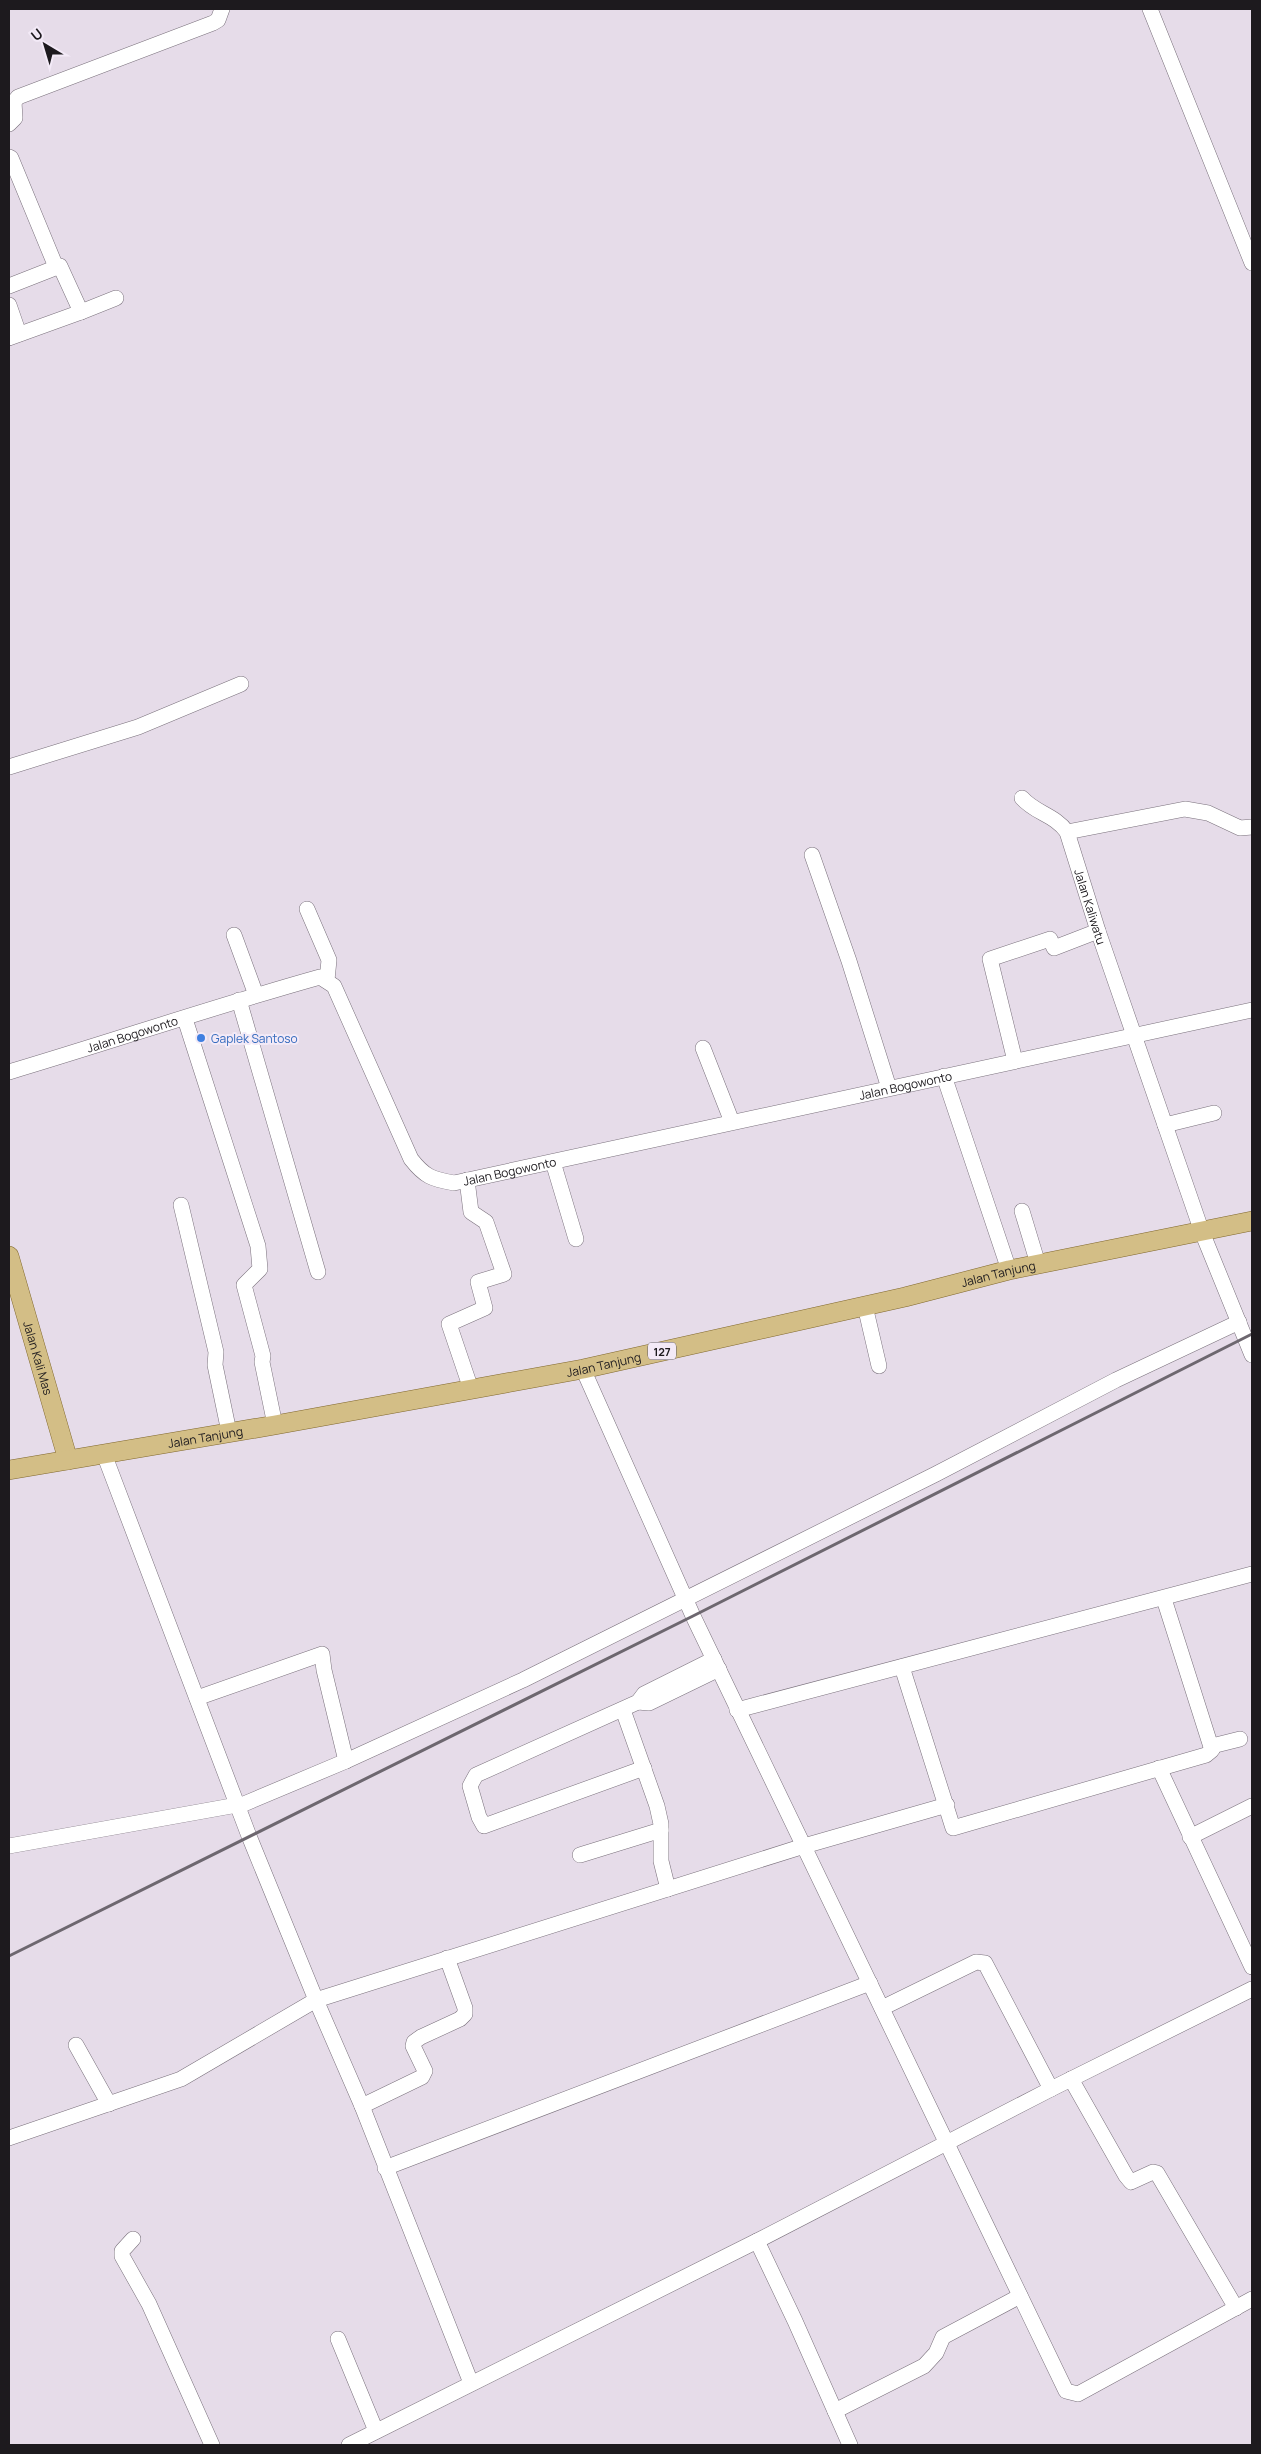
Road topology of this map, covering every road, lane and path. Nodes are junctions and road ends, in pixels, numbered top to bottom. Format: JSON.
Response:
{"nodes":[{"id":1,"x":222,"y":9,"type":"edge"},
{"id":2,"x":1150,"y":9,"type":"edge"},
{"id":3,"x":9,"y":124,"type":"edge"},
{"id":4,"x":9,"y":157,"type":"edge"},
{"id":5,"x":1252,"y":263,"type":"edge"},
{"id":6,"x":56,"y":267,"type":"junction"},
{"id":7,"x":9,"y":286,"type":"edge"},
{"id":8,"x":116,"y":298,"type":"dead end"},
{"id":9,"x":9,"y":305,"type":"edge"},
{"id":10,"x":81,"y":312,"type":"junction"},
{"id":11,"x":14,"y":336,"type":"edge"},
{"id":12,"x":241,"y":684,"type":"dead end"},
{"id":13,"x":9,"y":767,"type":"edge"},
{"id":14,"x":1022,"y":798,"type":"dead end"},
{"id":15,"x":1252,"y":827,"type":"edge"},
{"id":16,"x":1067,"y":832,"type":"junction"},
{"id":17,"x":812,"y":855,"type":"dead end"},
{"id":18,"x":307,"y":909,"type":"dead end"},
{"id":19,"x":1098,"y":931,"type":"junction"},
{"id":20,"x":234,"y":935,"type":"dead end"},
{"id":21,"x":327,"y":980,"type":"junction"},
{"id":22,"x":256,"y":995,"type":"junction"},
{"id":23,"x":239,"y":1000,"type":"junction"},
{"id":24,"x":1252,"y":1010,"type":"edge"},
{"id":25,"x":185,"y":1019,"type":"junction"},
{"id":26,"x":1134,"y":1035,"type":"junction"},
{"id":27,"x":703,"y":1048,"type":"dead end"},
{"id":28,"x":1015,"y":1061,"type":"junction"},
{"id":29,"x":9,"y":1072,"type":"edge"},
{"id":30,"x":944,"y":1076,"type":"junction"},
{"id":31,"x":888,"y":1088,"type":"junction"},
{"id":32,"x":1214,"y":1113,"type":"dead end"},
{"id":33,"x":732,"y":1122,"type":"junction"},
{"id":34,"x":1165,"y":1125,"type":"junction"},
{"id":35,"x":553,"y":1162,"type":"junction"},
{"id":36,"x":467,"y":1180,"type":"junction"},
{"id":37,"x":181,"y":1205,"type":"dead end"},
{"id":38,"x":1022,"y":1211,"type":"dead end"},
{"id":39,"x":1252,"y":1221,"type":"edge"},
{"id":40,"x":1202,"y":1232,"type":"junction"},
{"id":41,"x":576,"y":1239,"type":"dead end"},
{"id":42,"x":9,"y":1256,"type":"edge"},
{"id":43,"x":1038,"y":1264,"type":"junction"},
{"id":44,"x":1009,"y":1270,"type":"junction"},
{"id":45,"x":318,"y":1272,"type":"dead end"},
{"id":46,"x":865,"y":1306,"type":"junction"},
{"id":47,"x":1238,"y":1322,"type":"junction"},
{"id":48,"x":1252,"y":1355,"type":"edge"},
{"id":49,"x":879,"y":1366,"type":"dead end"},
{"id":50,"x":583,"y":1369,"type":"junction"},
{"id":51,"x":471,"y":1389,"type":"junction"},
{"id":52,"x":275,"y":1425,"type":"junction"},
{"id":53,"x":229,"y":1432,"type":"junction"},
{"id":54,"x":104,"y":1454,"type":"junction"},
{"id":55,"x":68,"y":1460,"type":"junction"},
{"id":56,"x":9,"y":1470,"type":"edge"},
{"id":57,"x":1252,"y":1574,"type":"edge"},
{"id":58,"x":684,"y":1598,"type":"junction"},
{"id":59,"x":1164,"y":1599,"type":"junction"},
{"id":60,"x":716,"y":1664,"type":"junction"},
{"id":61,"x":902,"y":1667,"type":"junction"},
{"id":62,"x":197,"y":1698,"type":"junction"},
{"id":63,"x":623,"y":1710,"type":"junction"},
{"id":64,"x":737,"y":1710,"type":"junction"},
{"id":65,"x":1240,"y":1739,"type":"dead end"},
{"id":66,"x":1212,"y":1746,"type":"junction"},
{"id":67,"x":346,"y":1761,"type":"junction"},
{"id":68,"x":644,"y":1768,"type":"junction"},
{"id":69,"x":1159,"y":1768,"type":"junction"},
{"id":70,"x":238,"y":1805,"type":"junction"},
{"id":71,"x":947,"y":1805,"type":"junction"},
{"id":72,"x":1252,"y":1806,"type":"edge"},
{"id":73,"x":661,"y":1830,"type":"junction"},
{"id":74,"x":1190,"y":1837,"type":"junction"},
{"id":75,"x":9,"y":1846,"type":"edge"},
{"id":76,"x":804,"y":1846,"type":"junction"},
{"id":77,"x":580,"y":1856,"type":"dead end"},
{"id":78,"x":668,"y":1889,"type":"junction"},
{"id":79,"x":447,"y":1958,"type":"junction"},
{"id":80,"x":1252,"y":1967,"type":"edge"},
{"id":81,"x":870,"y":1984,"type":"junction"},
{"id":82,"x":1252,"y":1990,"type":"edge"},
{"id":83,"x":316,"y":2000,"type":"junction"},
{"id":84,"x":882,"y":2008,"type":"junction"},
{"id":85,"x":76,"y":2045,"type":"dead end"},
{"id":86,"x":1072,"y":2079,"type":"junction"},
{"id":87,"x":1051,"y":2089,"type":"junction"},
{"id":88,"x":109,"y":2104,"type":"junction"},
{"id":89,"x":362,"y":2106,"type":"junction"},
{"id":90,"x":9,"y":2138,"type":"edge"},
{"id":91,"x":946,"y":2143,"type":"junction"},
{"id":92,"x":385,"y":2168,"type":"junction"},
{"id":93,"x":133,"y":2240,"type":"dead end"},
{"id":94,"x":757,"y":2241,"type":"junction"},
{"id":95,"x":1020,"y":2296,"type":"junction"},
{"id":96,"x":1252,"y":2298,"type":"edge"},
{"id":97,"x":1236,"y":2308,"type":"junction"},
{"id":98,"x":338,"y":2339,"type":"dead end"},
{"id":99,"x":471,"y":2383,"type":"junction"},
{"id":100,"x":836,"y":2411,"type":"junction"},
{"id":101,"x":376,"y":2431,"type":"junction"},
{"id":102,"x":212,"y":2445,"type":"edge"},
{"id":103,"x":349,"y":2445,"type":"edge"},
{"id":104,"x":850,"y":2445,"type":"edge"}],
"edges":[{"from":1,"to":3,"type":"street"},
{"from":2,"to":5,"type":"street"},
{"from":4,"to":6,"type":"street"},
{"from":6,"to":7,"type":"street"},
{"from":6,"to":10,"type":"street"},
{"from":8,"to":10,"type":"street"},
{"from":9,"to":11,"type":"street"},
{"from":10,"to":11,"type":"street"},
{"from":12,"to":13,"type":"street"},
{"from":14,"to":16,"type":"street"},
{"from":15,"to":16,"type":"street"},
{"from":16,"to":19,"type":"street","name":"Jalan Kaliwatu"},
{"from":17,"to":31,"type":"street"},
{"from":18,"to":21,"type":"street"},
{"from":19,"to":26,"type":"street","name":"Jalan Kaliwatu"},
{"from":19,"to":28,"type":"street"},
{"from":20,"to":22,"type":"street"},
{"from":21,"to":22,"type":"street","name":"Jalan Bogowonto"},
{"from":21,"to":36,"type":"street","name":"Jalan Bogowonto"},
{"from":22,"to":23,"type":"street","name":"Jalan Bogowonto"},
{"from":23,"to":25,"type":"street","name":"Jalan Bogowonto"},
{"from":23,"to":45,"type":"street"},
{"from":24,"to":26,"type":"street","name":"Jalan Bogowonto"},
{"from":25,"to":29,"type":"street","name":"Jalan Bogowonto"},
{"from":25,"to":52,"type":"street"},
{"from":26,"to":28,"type":"street","name":"Jalan Bogowonto"},
{"from":26,"to":34,"type":"street"},
{"from":27,"to":33,"type":"street"},
{"from":28,"to":30,"type":"street","name":"Jalan Bogowonto"},
{"from":30,"to":31,"type":"street","name":"Jalan Bogowonto"},
{"from":30,"to":44,"type":"street"},
{"from":31,"to":33,"type":"street","name":"Jalan Bogowonto"},
{"from":32,"to":34,"type":"street"},
{"from":33,"to":35,"type":"street","name":"Jalan Bogowonto"},
{"from":34,"to":40,"type":"street"},
{"from":35,"to":36,"type":"street","name":"Jalan Bogowonto"},
{"from":35,"to":41,"type":"street"},
{"from":36,"to":51,"type":"street"},
{"from":37,"to":53,"type":"street"},
{"from":38,"to":43,"type":"street"},
{"from":39,"to":40,"type":"main road","name":"Jalan Tanjung","number":"127"},
{"from":40,"to":43,"type":"main road","name":"Jalan Tanjung","number":"127"},
{"from":40,"to":47,"type":"street"},
{"from":42,"to":55,"type":"main road","name":"Jalan Kali Mas"},
{"from":43,"to":44,"type":"main road","name":"Jalan Tanjung","number":"127"},
{"from":44,"to":46,"type":"main road","name":"Jalan Tanjung","number":"127"},
{"from":46,"to":49,"type":"street"},
{"from":46,"to":50,"type":"main road","name":"Jalan Tanjung","number":"127"},
{"from":47,"to":48,"type":"street"},
{"from":47,"to":58,"type":"street"},
{"from":50,"to":51,"type":"main road","name":"Jalan Tanjung","number":"127"},
{"from":50,"to":58,"type":"street"},
{"from":51,"to":52,"type":"main road","name":"Jalan Tanjung","number":"127"},
{"from":52,"to":53,"type":"main road","name":"Jalan Tanjung","number":"127"},
{"from":53,"to":54,"type":"main road","name":"Jalan Tanjung","number":"127"},
{"from":54,"to":55,"type":"main road","name":"Jalan Tanjung","number":"127"},
{"from":54,"to":62,"type":"street"},
{"from":55,"to":56,"type":"main road","name":"Jalan Tanjung"},
{"from":57,"to":59,"type":"street"},
{"from":58,"to":60,"type":"street"},
{"from":58,"to":67,"type":"street"},
{"from":59,"to":61,"type":"street"},
{"from":59,"to":66,"type":"street"},
{"from":60,"to":63,"type":"street"},
{"from":60,"to":64,"type":"street"},
{"from":61,"to":64,"type":"street"},
{"from":61,"to":71,"type":"street"},
{"from":62,"to":67,"type":"street"},
{"from":62,"to":70,"type":"street"},
{"from":63,"to":68,"type":"street"},
{"from":63,"to":68,"type":"street"},
{"from":64,"to":76,"type":"street"},
{"from":65,"to":66,"type":"street"},
{"from":66,"to":69,"type":"street"},
{"from":67,"to":70,"type":"street"},
{"from":68,"to":73,"type":"street"},
{"from":69,"to":71,"type":"street"},
{"from":69,"to":74,"type":"street"},
{"from":70,"to":75,"type":"street"},
{"from":70,"to":83,"type":"street"},
{"from":71,"to":76,"type":"street"},
{"from":72,"to":74,"type":"street"},
{"from":73,"to":77,"type":"street"},
{"from":73,"to":78,"type":"street"},
{"from":74,"to":80,"type":"street"},
{"from":76,"to":78,"type":"street"},
{"from":76,"to":81,"type":"street"},
{"from":78,"to":79,"type":"street"},
{"from":79,"to":83,"type":"street"},
{"from":79,"to":89,"type":"street"},
{"from":81,"to":84,"type":"street"},
{"from":81,"to":92,"type":"street"},
{"from":82,"to":86,"type":"street"},
{"from":83,"to":88,"type":"street"},
{"from":83,"to":89,"type":"street"},
{"from":84,"to":87,"type":"street"},
{"from":84,"to":91,"type":"street"},
{"from":85,"to":88,"type":"street"},
{"from":86,"to":87,"type":"street"},
{"from":86,"to":97,"type":"street"},
{"from":87,"to":91,"type":"street"},
{"from":88,"to":90,"type":"street"},
{"from":89,"to":92,"type":"street"},
{"from":91,"to":94,"type":"street"},
{"from":91,"to":95,"type":"street"},
{"from":92,"to":99,"type":"street"},
{"from":93,"to":102,"type":"street"},
{"from":94,"to":99,"type":"street"},
{"from":94,"to":100,"type":"street"},
{"from":95,"to":97,"type":"street"},
{"from":95,"to":100,"type":"street"},
{"from":96,"to":97,"type":"street"},
{"from":98,"to":101,"type":"street"},
{"from":99,"to":101,"type":"street"},
{"from":100,"to":104,"type":"street"},
{"from":101,"to":103,"type":"street"}]}
